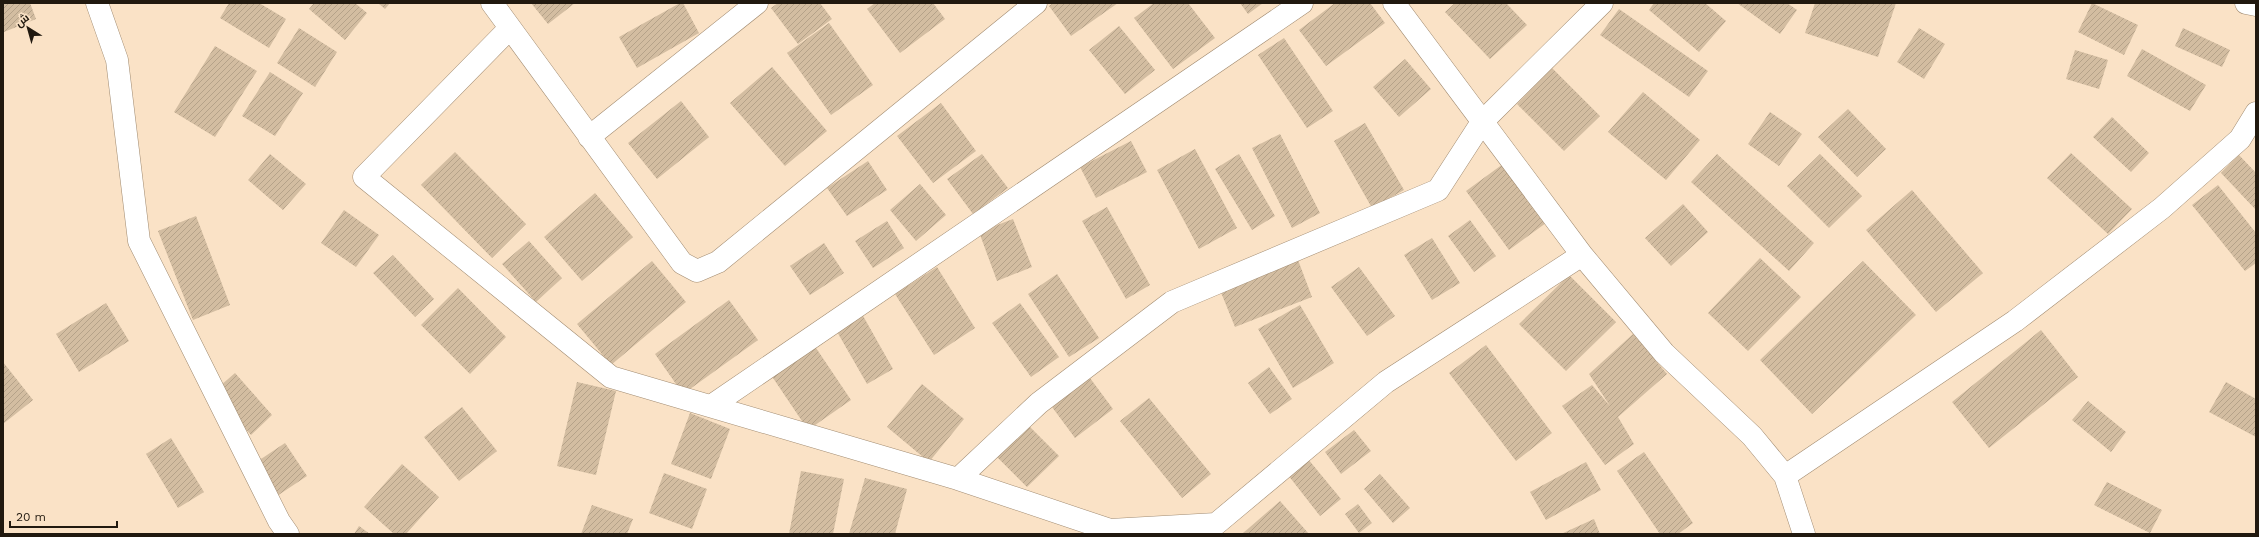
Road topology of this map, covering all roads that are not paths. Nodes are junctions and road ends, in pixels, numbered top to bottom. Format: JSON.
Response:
{"nodes":[{"id":1,"x":97,"y":3,"type":"edge"},
{"id":2,"x":492,"y":3,"type":"edge"},
{"id":3,"x":757,"y":3,"type":"edge"},
{"id":4,"x":1036,"y":3,"type":"edge"},
{"id":5,"x":1302,"y":3,"type":"edge"},
{"id":6,"x":1394,"y":3,"type":"edge"},
{"id":7,"x":1602,"y":3,"type":"edge"},
{"id":8,"x":2246,"y":3,"type":"edge"},
{"id":9,"x":2256,"y":5,"type":"edge"},
{"id":10,"x":510,"y":28,"type":"junction"},
{"id":11,"x":2256,"y":113,"type":"edge"},
{"id":12,"x":1482,"y":122,"type":"junction"},
{"id":13,"x":590,"y":137,"type":"junction"},
{"id":14,"x":1582,"y":255,"type":"junction"},
{"id":15,"x":711,"y":406,"type":"junction"},
{"id":16,"x":1785,"y":476,"type":"junction"},
{"id":17,"x":958,"y":479,"type":"junction"},
{"id":18,"x":288,"y":534,"type":"edge"},
{"id":19,"x":1804,"y":534,"type":"edge"}],
"edges":[{"from":1,"to":18,"type":"street"},
{"from":2,"to":10,"type":"street"},
{"from":3,"to":13,"type":"street"},
{"from":4,"to":13,"type":"street"},
{"from":5,"to":15,"type":"street"},
{"from":6,"to":12,"type":"street"},
{"from":7,"to":12,"type":"street"},
{"from":8,"to":9,"type":"street"},
{"from":10,"to":13,"type":"street"},
{"from":10,"to":15,"type":"street"},
{"from":11,"to":16,"type":"street"},
{"from":12,"to":14,"type":"street"},
{"from":12,"to":17,"type":"street"},
{"from":14,"to":16,"type":"street"},
{"from":14,"to":17,"type":"street"},
{"from":15,"to":17,"type":"street"},
{"from":16,"to":19,"type":"street"}]}
